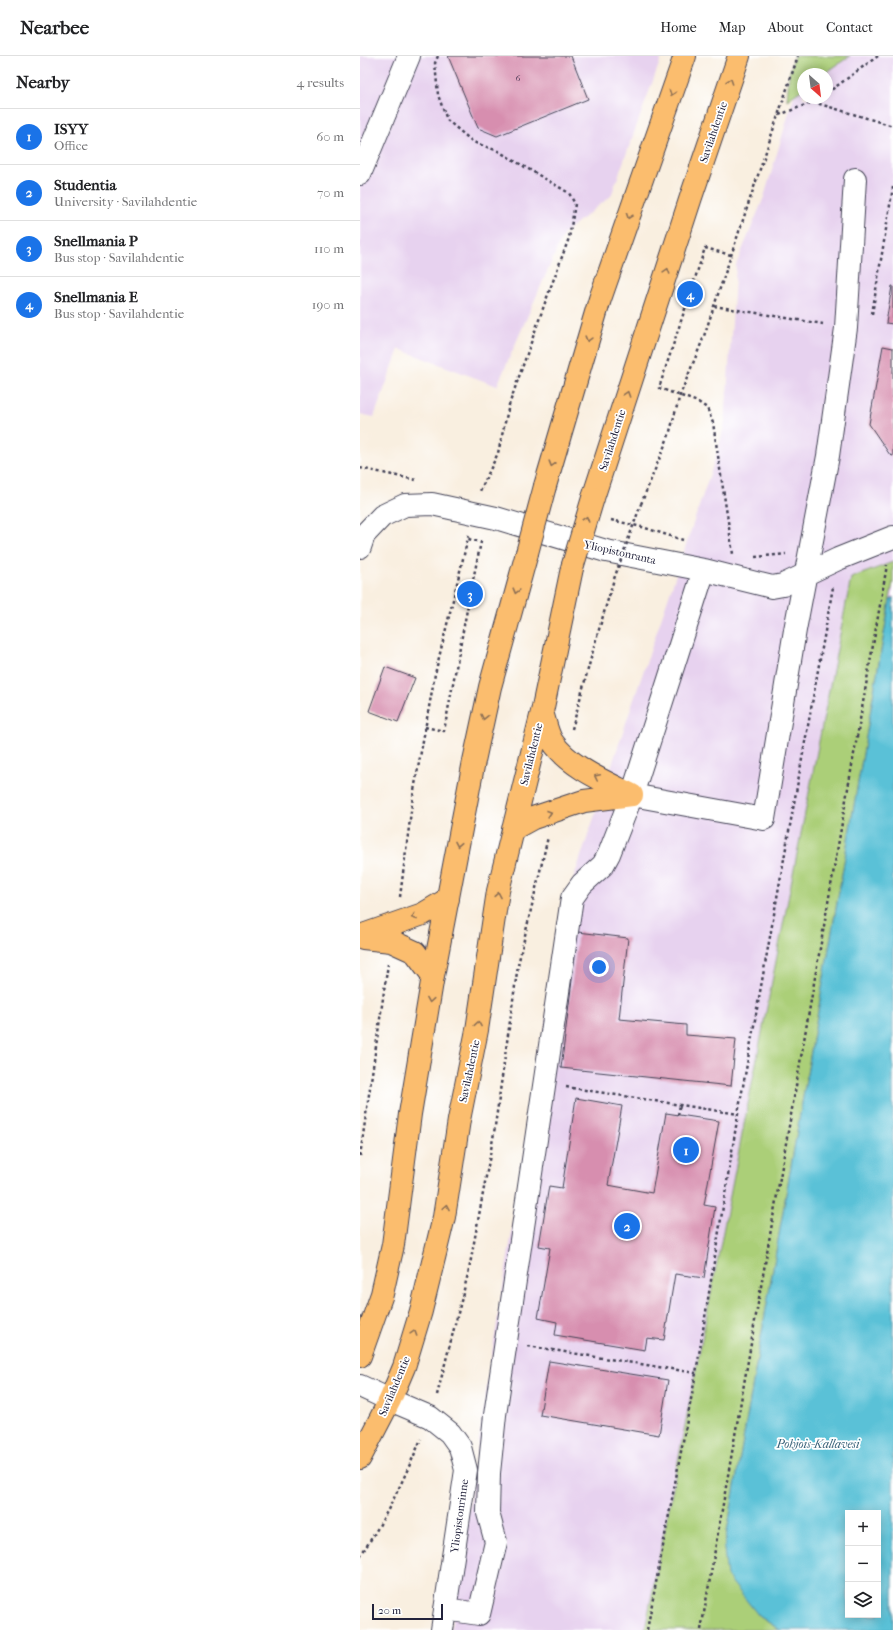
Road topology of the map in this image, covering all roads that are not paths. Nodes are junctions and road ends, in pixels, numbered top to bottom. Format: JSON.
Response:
{"nodes":[{"id":1,"x":408,"y":56,"type":"edge"},
{"id":2,"x":685,"y":56,"type":"edge"},
{"id":3,"x":739,"y":56,"type":"edge"},
{"id":4,"x":360,"y":174,"type":"edge"},
{"id":5,"x":854,"y":179,"type":"dead end"},
{"id":6,"x":892,"y":538,"type":"edge"},
{"id":7,"x":360,"y":546,"type":"edge"},
{"id":8,"x":704,"y":570,"type":"junction"},
{"id":9,"x":806,"y":573,"type":"junction"},
{"id":10,"x":542,"y":712,"type":"junction"},
{"id":11,"x":632,"y":795,"type":"junction"},
{"id":12,"x":513,"y":829,"type":"junction"},
{"id":13,"x":448,"y":899,"type":"junction"},
{"id":14,"x":394,"y":932,"type":"junction"},
{"id":15,"x":360,"y":937,"type":"edge"},
{"id":16,"x":433,"y":976,"type":"junction"},
{"id":17,"x":360,"y":1356,"type":"edge"},
{"id":18,"x":360,"y":1386,"type":"edge"},
{"id":19,"x":390,"y":1400,"type":"junction"},
{"id":20,"x":360,"y":1458,"type":"edge"},
{"id":21,"x":444,"y":1620,"type":"edge"}],
"edges":[{"from":1,"to":4,"type":"street"},
{"from":2,"to":13,"type":"main road","one_way":true,"bridge":true},
{"from":10,"to":3,"type":"main road","name":"Savilahdentie","one_way":true,"bridge":true},
{"from":5,"to":9,"type":"street"},
{"from":6,"to":9,"type":"street","name":"Yliopistonranta"},
{"from":7,"to":8,"type":"street","name":"Yliopistonranta"},
{"from":8,"to":9,"type":"street","name":"Yliopistonranta"},
{"from":8,"to":11,"type":"street"},
{"from":9,"to":11,"type":"street"},
{"from":11,"to":10,"type":"main road","one_way":true},
{"from":10,"to":12,"type":"main road","name":"Savilahdentie"},
{"from":12,"to":11,"type":"main road","one_way":true},
{"from":11,"to":21,"type":"street"},
{"from":19,"to":12,"type":"main road","name":"Savilahdentie","one_way":true},
{"from":13,"to":14,"type":"main road","one_way":true},
{"from":13,"to":16,"type":"main road"},
{"from":14,"to":15,"type":"main road"},
{"from":14,"to":16,"type":"main road"},
{"from":16,"to":17,"type":"main road","one_way":true},
{"from":18,"to":19,"type":"street","name":"Yliopistonrinne"},
{"from":19,"to":20,"type":"main road","name":"Savilahdentie"},
{"from":19,"to":21,"type":"street","name":"Yliopistonrinne"}]}
